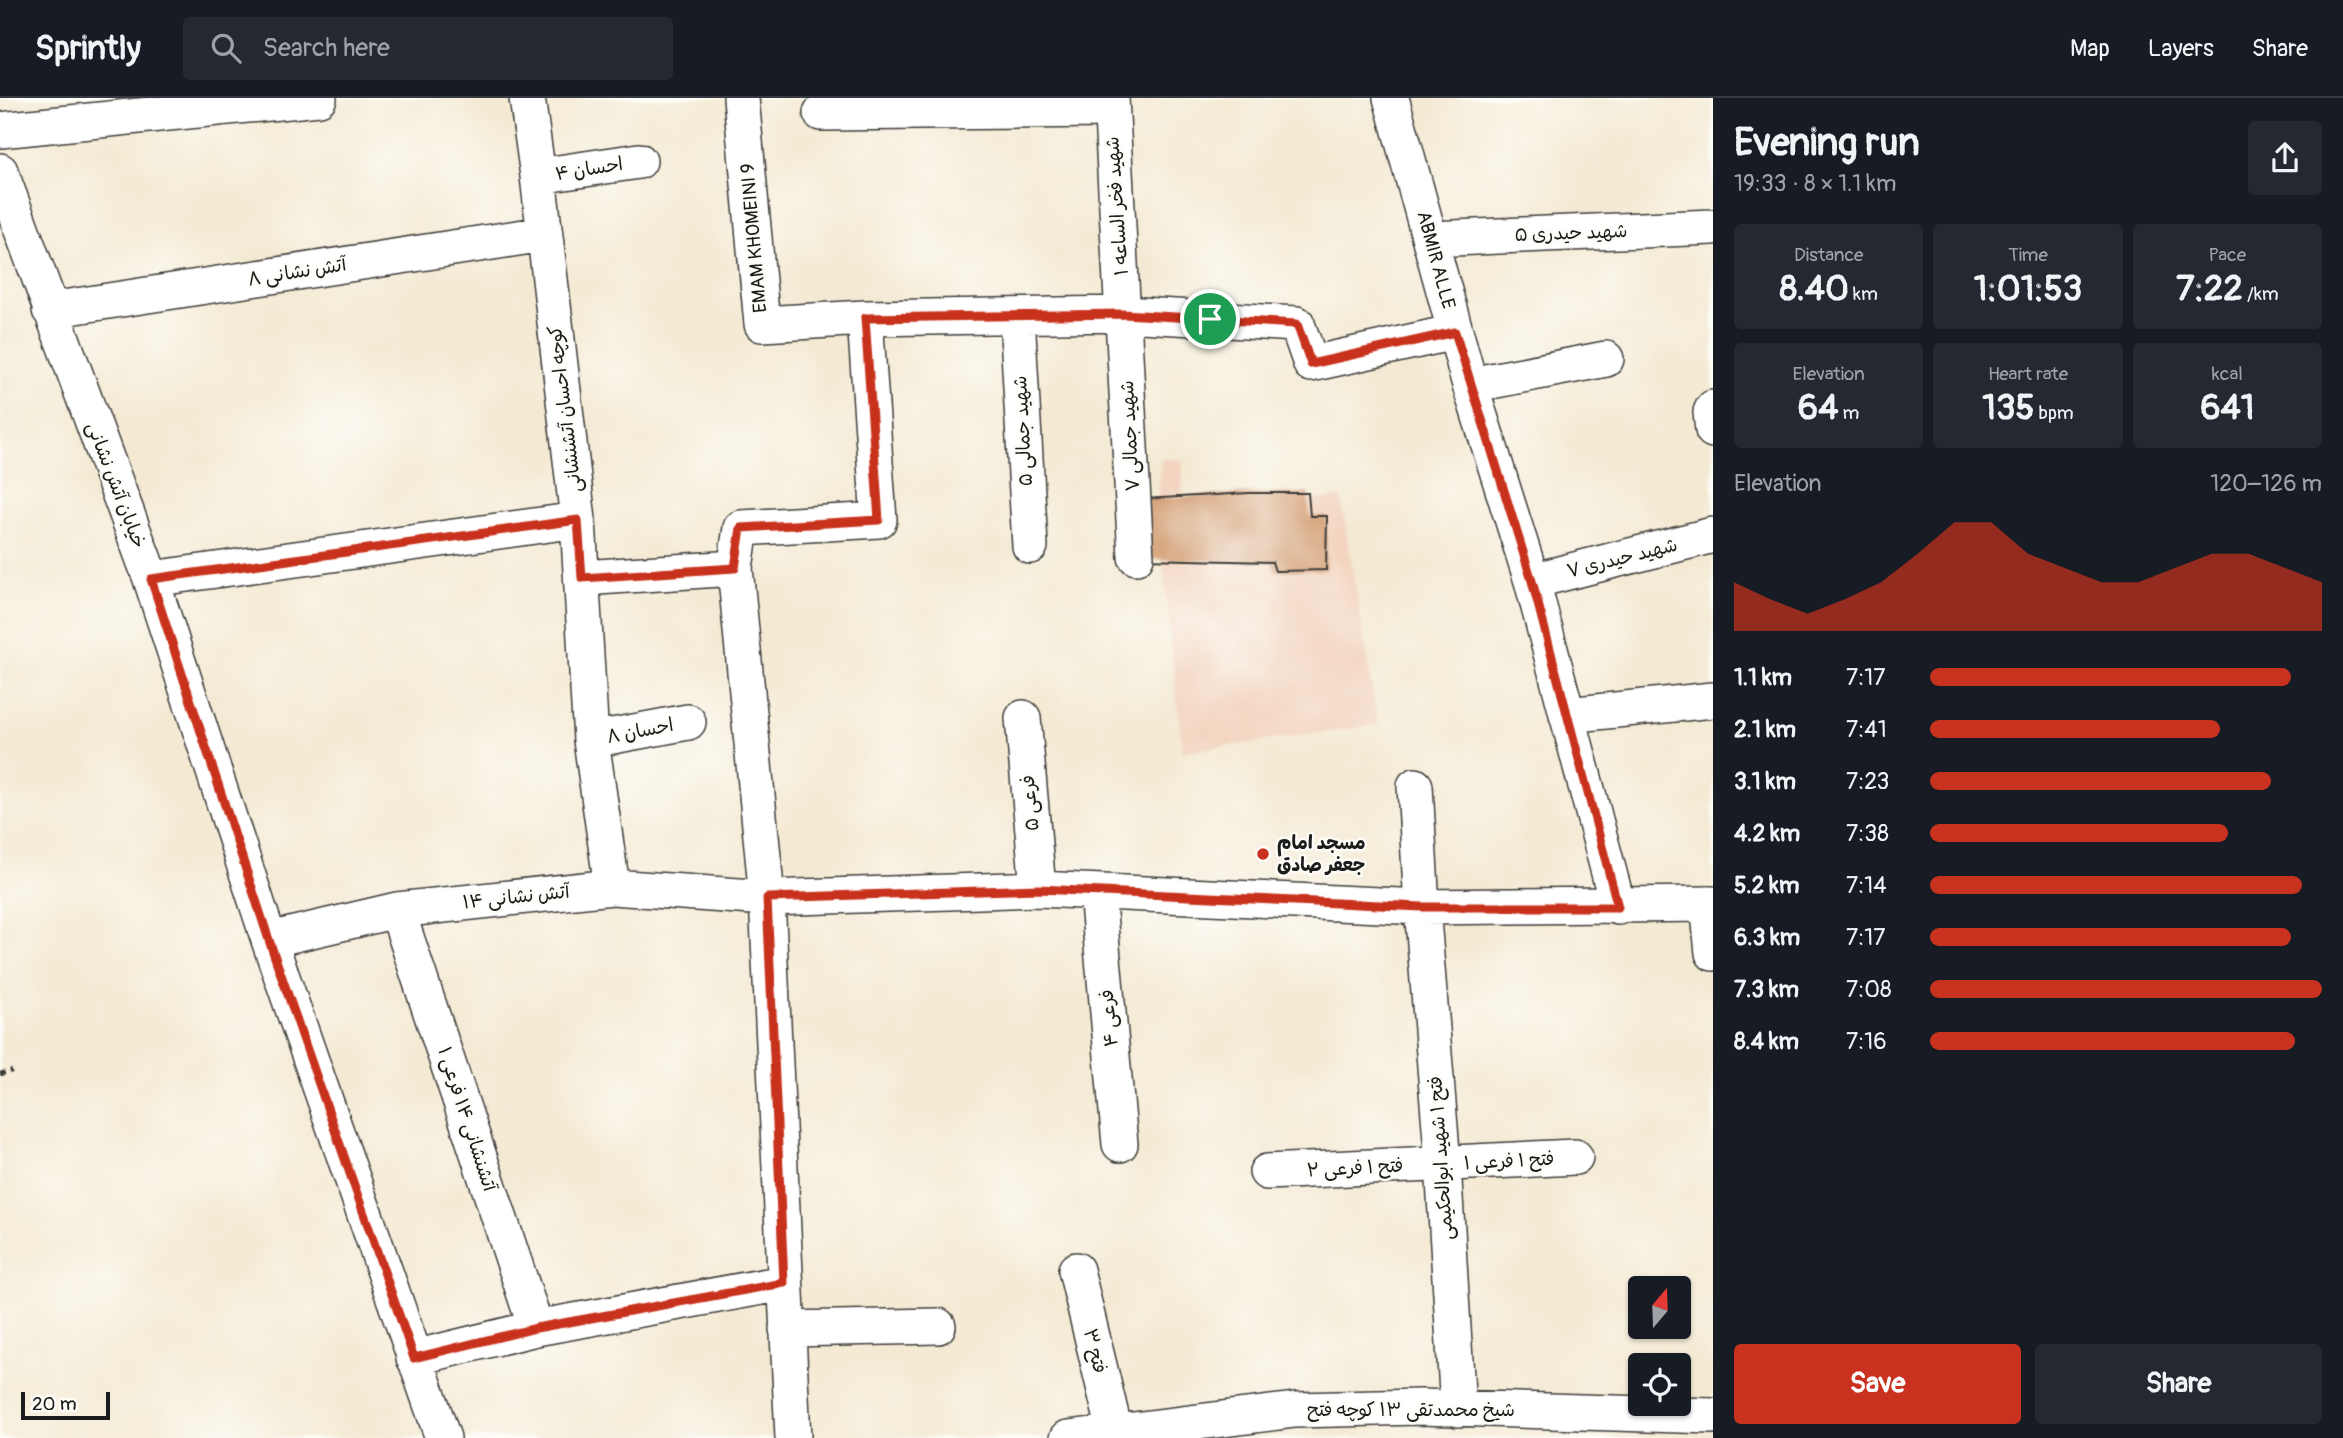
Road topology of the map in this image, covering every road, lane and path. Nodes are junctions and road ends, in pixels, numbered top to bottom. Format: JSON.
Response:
{"nodes":[{"id":1,"x":319,"y":98,"type":"edge"},
{"id":2,"x":527,"y":98,"type":"edge"},
{"id":3,"x":741,"y":98,"type":"edge"},
{"id":4,"x":1391,"y":98,"type":"edge"},
{"id":5,"x":1111,"y":104,"type":"edge"},
{"id":6,"x":821,"y":113,"type":"dead end"},
{"id":7,"x":0,"y":130,"type":"edge"},
{"id":8,"x":639,"y":161,"type":"dead end"},
{"id":9,"x":0,"y":171,"type":"edge"},
{"id":10,"x":538,"y":176,"type":"junction"},
{"id":11,"x":1713,"y":227,"type":"edge"},
{"id":12,"x":544,"y":234,"type":"junction"},
{"id":13,"x":1430,"y":239,"type":"junction"},
{"id":14,"x":50,"y":310,"type":"junction"},
{"id":15,"x":1123,"y":314,"type":"junction"},
{"id":16,"x":1017,"y":316,"type":"junction"},
{"id":17,"x":865,"y":318,"type":"junction"},
{"id":18,"x":1455,"y":332,"type":"junction"},
{"id":19,"x":1606,"y":359,"type":"dead end"},
{"id":20,"x":1470,"y":385,"type":"junction"},
{"id":21,"x":1713,"y":408,"type":"edge"},
{"id":22,"x":1713,"y":430,"type":"edge"},
{"id":23,"x":578,"y":520,"type":"junction"},
{"id":24,"x":1713,"y":535,"type":"edge"},
{"id":25,"x":1030,"y":547,"type":"dead end"},
{"id":26,"x":1136,"y":557,"type":"dead end"},
{"id":27,"x":735,"y":568,"type":"junction"},
{"id":28,"x":582,"y":578,"type":"junction"},
{"id":29,"x":151,"y":579,"type":"junction"},
{"id":30,"x":1532,"y":581,"type":"junction"},
{"id":31,"x":1713,"y":700,"type":"edge"},
{"id":32,"x":1567,"y":715,"type":"junction"},
{"id":33,"x":1023,"y":718,"type":"dead end"},
{"id":34,"x":688,"y":722,"type":"dead end"},
{"id":35,"x":591,"y":740,"type":"junction"},
{"id":36,"x":1415,"y":786,"type":"dead end"},
{"id":37,"x":612,"y":887,"type":"junction"},
{"id":38,"x":1038,"y":889,"type":"junction"},
{"id":39,"x":1097,"y":892,"type":"junction"},
{"id":40,"x":767,"y":898,"type":"junction"},
{"id":41,"x":1711,"y":904,"type":"edge"},
{"id":42,"x":1422,"y":907,"type":"junction"},
{"id":43,"x":1618,"y":907,"type":"junction"},
{"id":44,"x":397,"y":910,"type":"junction"},
{"id":45,"x":269,"y":940,"type":"junction"},
{"id":46,"x":1713,"y":953,"type":"edge"},
{"id":47,"x":12,"y":1071,"type":"dead end"},
{"id":48,"x":0,"y":1074,"type":"edge"},
{"id":49,"x":1120,"y":1144,"type":"dead end"},
{"id":50,"x":1575,"y":1157,"type":"dead end"},
{"id":51,"x":1443,"y":1164,"type":"junction"},
{"id":52,"x":1267,"y":1172,"type":"dead end"},
{"id":53,"x":1076,"y":1270,"type":"dead end"},
{"id":54,"x":784,"y":1283,"type":"junction"},
{"id":55,"x":938,"y":1326,"type":"dead end"},
{"id":56,"x":536,"y":1328,"type":"junction"},
{"id":57,"x":787,"y":1329,"type":"junction"},
{"id":58,"x":414,"y":1358,"type":"junction"},
{"id":59,"x":1458,"y":1409,"type":"junction"},
{"id":60,"x":1713,"y":1416,"type":"edge"},
{"id":61,"x":1420,"y":1422,"type":"edge"},
{"id":62,"x":1295,"y":1424,"type":"edge"},
{"id":63,"x":1583,"y":1425,"type":"edge"},
{"id":64,"x":1115,"y":1432,"type":"junction"},
{"id":65,"x":443,"y":1438,"type":"edge"},
{"id":66,"x":793,"y":1438,"type":"edge"},
{"id":67,"x":1068,"y":1438,"type":"edge"}],
"edges":[{"from":1,"to":7,"type":"street"},
{"from":2,"to":10,"type":"street","name":"کوچه احسان آتشنشانی"},
{"from":3,"to":17,"type":"street","name":"EMAM KHOMEINI 9"},
{"from":4,"to":13,"type":"street","name":"ABMIR ALLE"},
{"from":5,"to":6,"type":"street"},
{"from":5,"to":15,"type":"street","name":"شهید فخر الساعه ۱"},
{"from":8,"to":10,"type":"street","name":"احسان ۴"},
{"from":9,"to":14,"type":"street","name":"خیابان آتش نشانی"},
{"from":10,"to":12,"type":"street","name":"کوچه احسان آتشنشانی"},
{"from":11,"to":13,"type":"street","name":"شهید حیدری ۵"},
{"from":12,"to":14,"type":"street","name":"آتش نشانی ۸"},
{"from":12,"to":23,"type":"street","name":"کوچه احسان آتشنشانی"},
{"from":13,"to":18,"type":"street","name":"ABMIR ALLE"},
{"from":14,"to":29,"type":"street","name":"خیابان آتش نشانی"},
{"from":15,"to":16,"type":"street","name":"EMAM KHOMEINI 9"},
{"from":15,"to":18,"type":"street","name":"EMAM KHOMEINI 9"},
{"from":15,"to":26,"type":"street","name":"شهید جمالی ۷"},
{"from":16,"to":17,"type":"street","name":"EMAM KHOMEINI 9"},
{"from":16,"to":25,"type":"street","name":"شهید جمالی ۵"},
{"from":17,"to":27,"type":"street"},
{"from":18,"to":20,"type":"street","name":"ABMIR ALLE"},
{"from":19,"to":20,"type":"street"},
{"from":20,"to":30,"type":"street","name":"ABMIR ALLE"},
{"from":21,"to":22,"type":"street"},
{"from":23,"to":28,"type":"street","name":"کوچه احسان آتشنشانی"},
{"from":23,"to":29,"type":"street"},
{"from":24,"to":30,"type":"street","name":"شهید حیدری ۷"},
{"from":27,"to":28,"type":"street"},
{"from":27,"to":40,"type":"street"},
{"from":28,"to":35,"type":"street","name":"کوچه احسان آتشنشانی"},
{"from":29,"to":45,"type":"street","name":"خیابان آتش نشانی"},
{"from":30,"to":32,"type":"street","name":"ABMIR ALLE"},
{"from":31,"to":32,"type":"street"},
{"from":32,"to":43,"type":"street","name":"ABMIR ALLE"},
{"from":33,"to":38,"type":"street","name":"فرعی ۵"},
{"from":34,"to":35,"type":"street","name":"احسان ۸"},
{"from":35,"to":37,"type":"street","name":"کوچه احسان آتشنشانی"},
{"from":36,"to":42,"type":"street","name":"فتح ۱ شهید ابوالحکیمی"},
{"from":37,"to":40,"type":"street","name":"آتش نشانی ۱۴"},
{"from":37,"to":44,"type":"street","name":"آتش نشانی ۱۴"},
{"from":38,"to":39,"type":"street","name":"آتش نشانی ۱۴"},
{"from":38,"to":40,"type":"street","name":"آتش نشانی ۱۴"},
{"from":39,"to":42,"type":"street","name":"آتش نشانی ۱۴"},
{"from":39,"to":49,"type":"street","name":"فرعی ۴"},
{"from":40,"to":54,"type":"street"},
{"from":41,"to":43,"type":"street","name":"آتش نشانی ۱۴"},
{"from":41,"to":46,"type":"street"},
{"from":42,"to":43,"type":"street","name":"آتش نشانی ۱۴"},
{"from":42,"to":51,"type":"street","name":"فتح ۱ شهید ابوالحکیمی"},
{"from":44,"to":45,"type":"street","name":"آتش نشانی ۱۴"},
{"from":44,"to":56,"type":"street","name":"آتشنشانی ۱۴ فرعی ۱"},
{"from":45,"to":58,"type":"street","name":"خیابان آتش نشانی"},
{"from":47,"to":48,"type":"path"},
{"from":50,"to":51,"type":"street","name":"فتح ۱ فرعی ۱"},
{"from":51,"to":52,"type":"street","name":"فتح ۱ فرعی ۲"},
{"from":51,"to":59,"type":"street","name":"فتح ۱ شهید ابوالحکیمی"},
{"from":53,"to":64,"type":"street","name":"فتح ۳"},
{"from":54,"to":56,"type":"street"},
{"from":54,"to":57,"type":"street"},
{"from":55,"to":57,"type":"street"},
{"from":56,"to":58,"type":"street"},
{"from":57,"to":66,"type":"street"},
{"from":58,"to":65,"type":"street","name":"خیابان آتش نشانی"},
{"from":59,"to":61,"type":"street","name":"شیخ محمدتقی ۱۳ کوچه فتح"},
{"from":59,"to":63,"type":"street","name":"شیخ محمدتقی ۱۳ کوچه فتح"},
{"from":60,"to":63,"type":"street","name":"شیخ محمدتقی ۱۳ کوچه فتح"},
{"from":61,"to":62,"type":"street","name":"شیخ محمدتقی ۱۳ کوچه فتح"},
{"from":62,"to":64,"type":"street","name":"شیخ محمدتقی ۱۳ کوچه فتح"},
{"from":64,"to":67,"type":"street","name":"شیخ محمدتقی ۱۳ کوچه فتح"}]}
